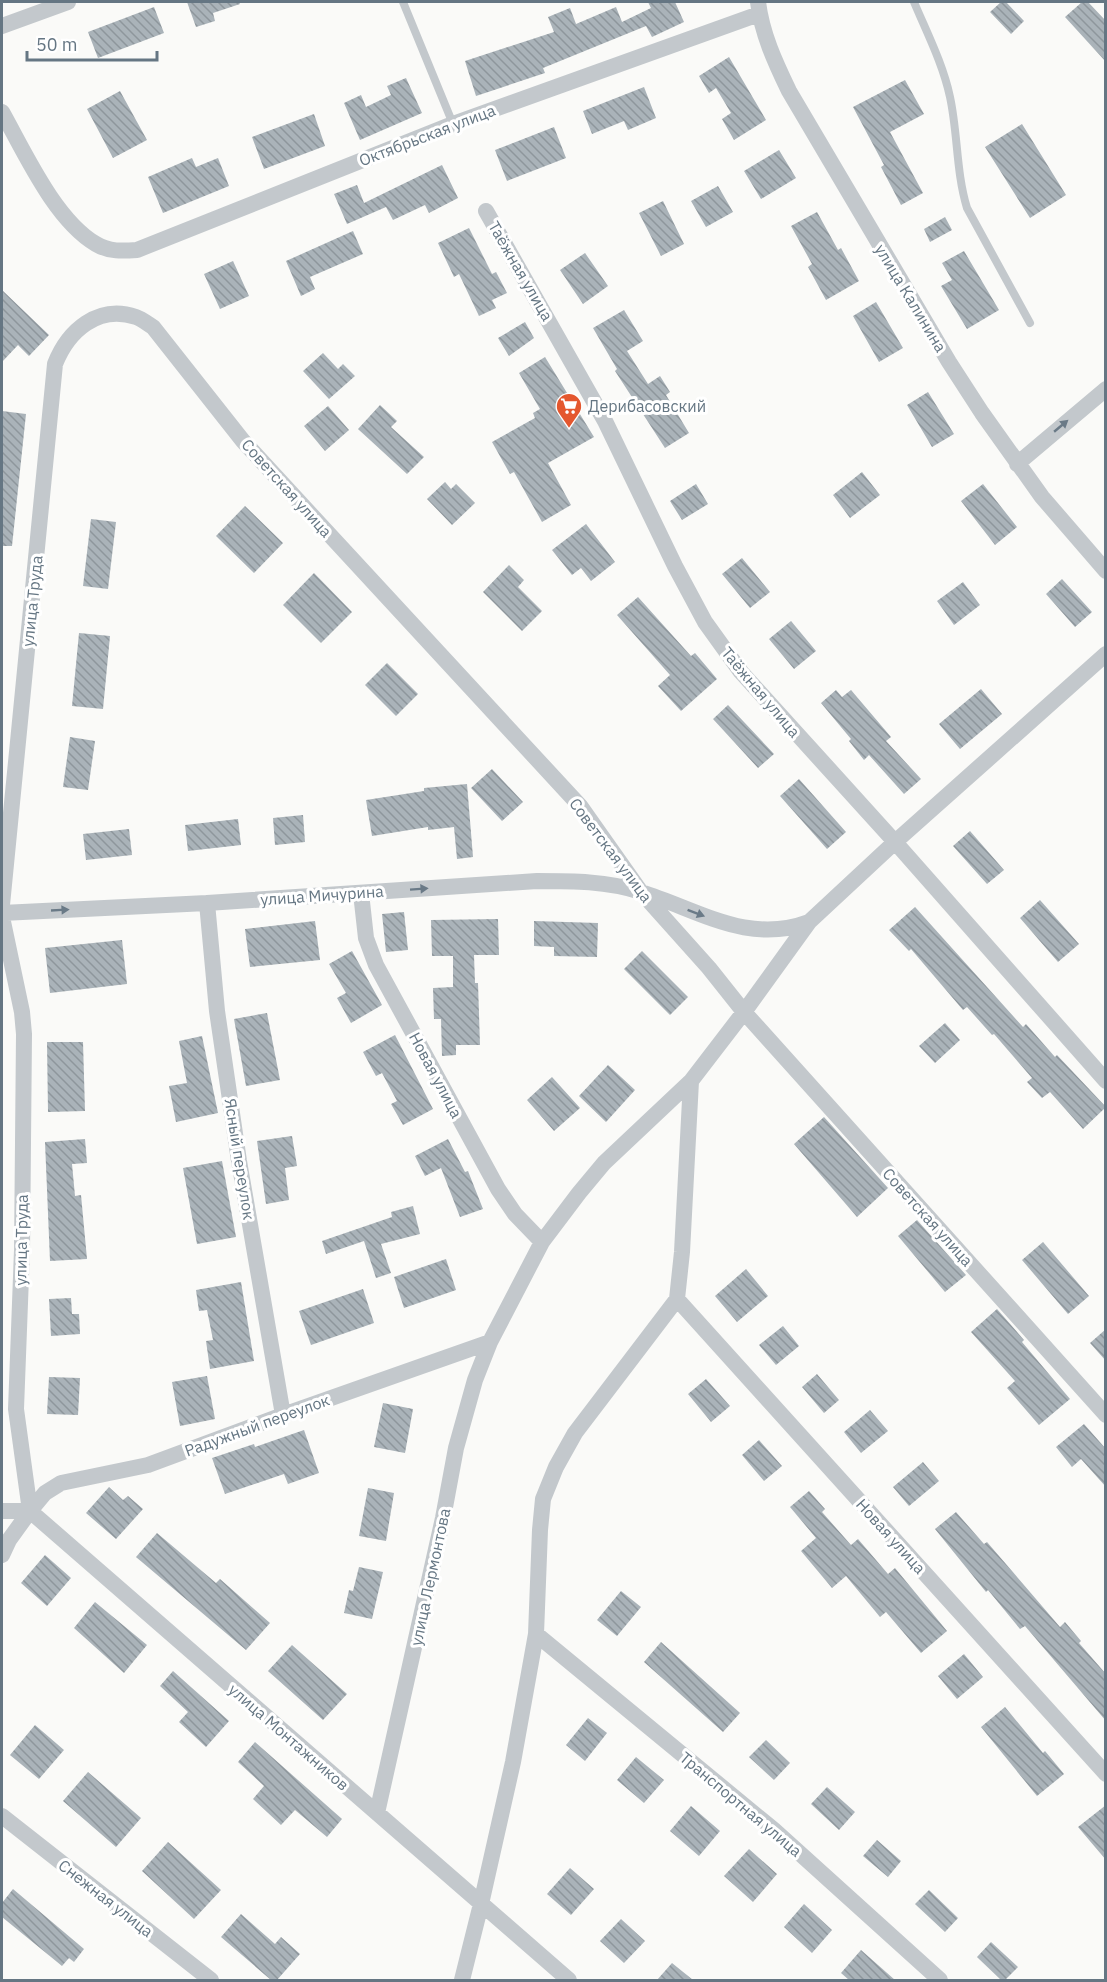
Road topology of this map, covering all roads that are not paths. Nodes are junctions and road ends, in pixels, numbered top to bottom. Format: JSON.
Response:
{"nodes":[{"id":1,"x":68,"y":2,"type":"edge"},
{"id":2,"x":402,"y":2,"type":"edge"},
{"id":3,"x":914,"y":2,"type":"edge"},
{"id":4,"x":758,"y":8,"type":"edge"},
{"id":5,"x":2,"y":26,"type":"edge"},
{"id":6,"x":2,"y":112,"type":"edge"},
{"id":7,"x":453,"y":124,"type":"junction"},
{"id":8,"x":486,"y":211,"type":"dead end"},
{"id":9,"x":100,"y":316,"type":"joint"},
{"id":10,"x":1030,"y":323,"type":"dead end"},
{"id":11,"x":1106,"y":389,"type":"edge"},
{"id":12,"x":1017,"y":464,"type":"junction"},
{"id":13,"x":1106,"y":572,"type":"edge"},
{"id":14,"x":1106,"y":654,"type":"edge"},
{"id":15,"x":895,"y":842,"type":"junction"},
{"id":16,"x":641,"y":892,"type":"junction"},
{"id":17,"x":361,"y":893,"type":"junction"},
{"id":18,"x":207,"y":903,"type":"junction"},
{"id":19,"x":2,"y":905,"type":"edge"},
{"id":20,"x":2,"y":915,"type":"edge"},
{"id":21,"x":809,"y":922,"type":"junction"},
{"id":22,"x":744,"y":1012,"type":"junction"},
{"id":23,"x":1106,"y":1081,"type":"edge"},
{"id":24,"x":691,"y":1082,"type":"junction"},
{"id":25,"x":542,"y":1242,"type":"junction"},
{"id":26,"x":677,"y":1299,"type":"junction"},
{"id":27,"x":490,"y":1342,"type":"junction"},
{"id":28,"x":283,"y":1415,"type":"junction"},
{"id":29,"x":1106,"y":1415,"type":"edge"},
{"id":30,"x":2,"y":1511,"type":"edge"},
{"id":31,"x":30,"y":1511,"type":"junction"},
{"id":32,"x":2,"y":1555,"type":"edge"},
{"id":33,"x":536,"y":1634,"type":"junction"},
{"id":34,"x":1106,"y":1774,"type":"edge"},
{"id":35,"x":376,"y":1813,"type":"junction"},
{"id":36,"x":2,"y":1816,"type":"edge"},
{"id":37,"x":481,"y":1904,"type":"junction"},
{"id":38,"x":211,"y":1980,"type":"edge"},
{"id":39,"x":462,"y":1980,"type":"edge"},
{"id":40,"x":569,"y":1980,"type":"edge"},
{"id":41,"x":940,"y":1980,"type":"edge"}],
"edges":[{"from":1,"to":5,"type":"street"},
{"from":2,"to":7,"type":"lane"},
{"from":3,"to":10,"type":"lane"},
{"from":4,"to":7,"type":"street","name":"Октябрьская улица"},
{"from":4,"to":12,"type":"street","name":"улица Калинина"},
{"from":6,"to":7,"type":"street","name":"Октябрьская улица"},
{"from":8,"to":15,"type":"street","name":"Таёжная улица"},
{"from":9,"to":16,"type":"street","name":"Советская улица"},
{"from":9,"to":19,"type":"street","name":"улица Труда"},
{"from":12,"to":11,"type":"street","one_way":true},
{"from":12,"to":13,"type":"street","name":"улица Калинина"},
{"from":14,"to":15,"type":"street","name":"улица Лермонтова"},
{"from":15,"to":21,"type":"street","name":"улица Лермонтова"},
{"from":15,"to":23,"type":"street","name":"Таёжная улица"},
{"from":17,"to":16,"type":"street","name":"улица Мичурина","one_way":true},
{"from":16,"to":21,"type":"street","name":"улица Мичурина","one_way":true},
{"from":16,"to":22,"type":"street","name":"Советская улица"},
{"from":17,"to":18,"type":"street","name":"улица Мичурина"},
{"from":17,"to":25,"type":"street","name":"Новая улица"},
{"from":20,"to":18,"type":"street","name":"улица Мичурина","one_way":true},
{"from":18,"to":28,"type":"street","name":"Ясный переулок"},
{"from":20,"to":31,"type":"street","name":"улица Труда"},
{"from":21,"to":22,"type":"street","name":"улица Лермонтова"},
{"from":22,"to":24,"type":"street","name":"улица Лермонтова"},
{"from":22,"to":29,"type":"street","name":"Советская улица"},
{"from":24,"to":25,"type":"street","name":"улица Лермонтова"},
{"from":24,"to":26,"type":"street"},
{"from":25,"to":27,"type":"street","name":"улица Лермонтова"},
{"from":26,"to":33,"type":"street"},
{"from":26,"to":34,"type":"street","name":"Новая улица"},
{"from":27,"to":28,"type":"street","name":"Радужный переулок"},
{"from":27,"to":35,"type":"street","name":"улица Лермонтова"},
{"from":28,"to":31,"type":"street","name":"Радужный переулок"},
{"from":30,"to":31,"type":"street"},
{"from":31,"to":32,"type":"street"},
{"from":31,"to":35,"type":"street","name":"улица Монтажников"},
{"from":33,"to":37,"type":"street"},
{"from":33,"to":41,"type":"street","name":"Транспортная улица"},
{"from":35,"to":37,"type":"street","name":"улица Монтажников"},
{"from":36,"to":38,"type":"street","name":"Снежная улица"},
{"from":37,"to":39,"type":"street"},
{"from":37,"to":40,"type":"street","name":"улица Монтажников"}]}
